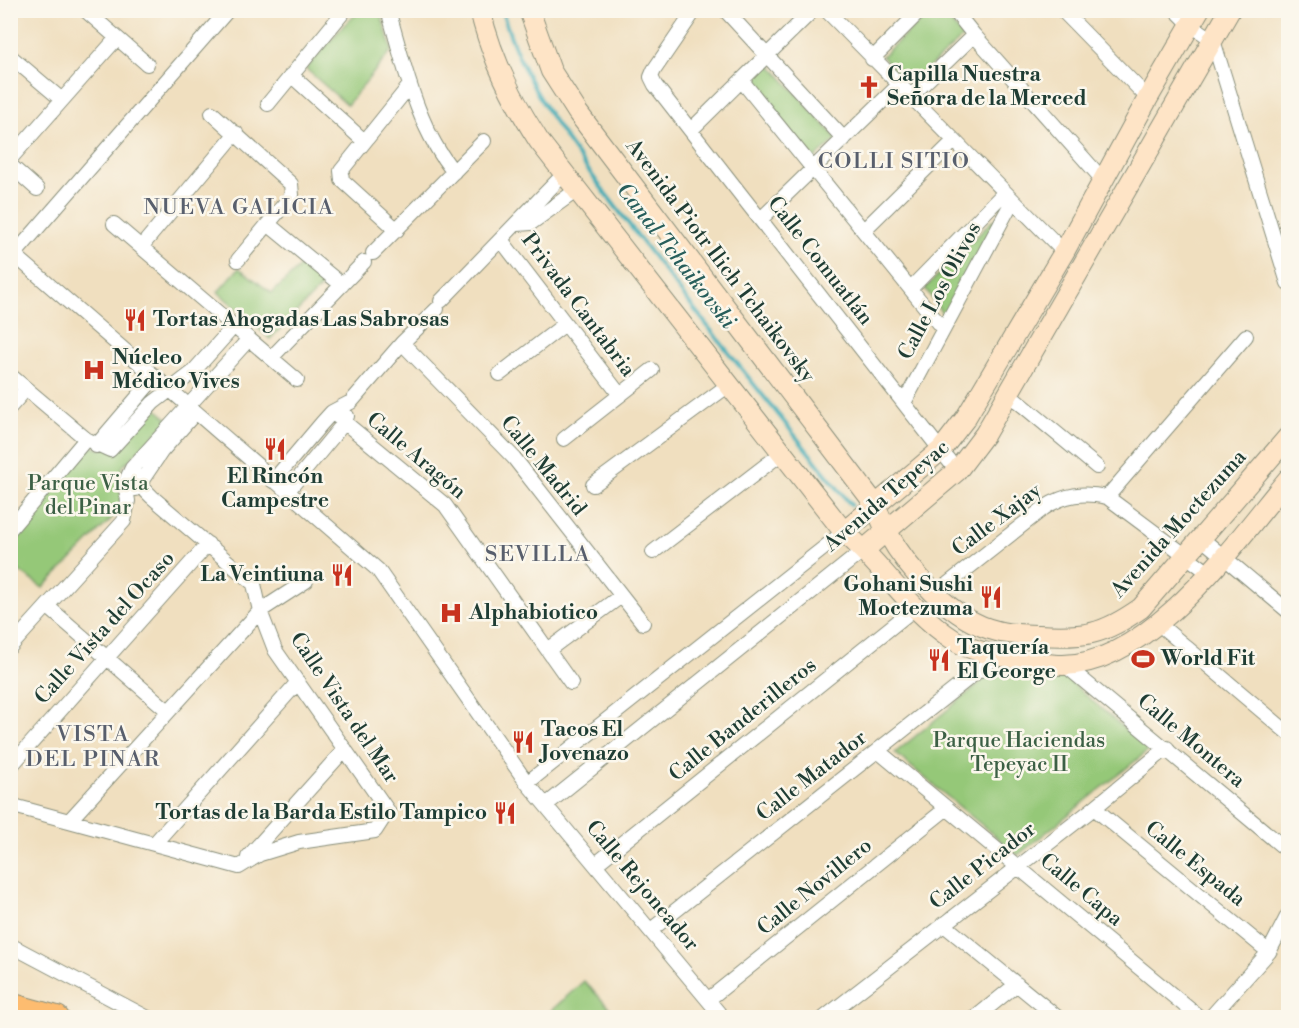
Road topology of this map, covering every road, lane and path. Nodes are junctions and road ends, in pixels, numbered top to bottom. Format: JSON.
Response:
{"nodes":[{"id":1,"x":86,"y":10,"type":"edge"},
{"id":2,"x":228,"y":10,"type":"edge"},
{"id":3,"x":345,"y":10,"type":"edge"},
{"id":4,"x":388,"y":10,"type":"edge"},
{"id":5,"x":480,"y":10,"type":"edge"},
{"id":6,"x":530,"y":10,"type":"edge"},
{"id":7,"x":695,"y":10,"type":"edge"},
{"id":8,"x":725,"y":10,"type":"edge"},
{"id":9,"x":813,"y":10,"type":"edge"},
{"id":10,"x":826,"y":10,"type":"edge"},
{"id":11,"x":921,"y":10,"type":"edge"},
{"id":12,"x":954,"y":10,"type":"edge"},
{"id":13,"x":1062,"y":10,"type":"edge"},
{"id":14,"x":1176,"y":10,"type":"edge"},
{"id":15,"x":1230,"y":10,"type":"edge"},
{"id":16,"x":1195,"y":18,"type":"edge"},
{"id":17,"x":970,"y":31,"type":"junction"},
{"id":18,"x":117,"y":38,"type":"junction"},
{"id":19,"x":1213,"y":39,"type":"junction"},
{"id":20,"x":10,"y":56,"type":"edge"},
{"id":21,"x":768,"y":56,"type":"junction"},
{"id":22,"x":872,"y":59,"type":"junction"},
{"id":23,"x":147,"y":64,"type":"dead end"},
{"id":24,"x":291,"y":75,"type":"junction"},
{"id":25,"x":742,"y":81,"type":"junction"},
{"id":26,"x":410,"y":85,"type":"junction"},
{"id":27,"x":899,"y":85,"type":"junction"},
{"id":28,"x":911,"y":96,"type":"junction"},
{"id":29,"x":1148,"y":98,"type":"junction"},
{"id":30,"x":62,"y":100,"type":"junction"},
{"id":31,"x":268,"y":104,"type":"dead end"},
{"id":32,"x":212,"y":113,"type":"dead end"},
{"id":33,"x":691,"y":130,"type":"junction"},
{"id":34,"x":236,"y":133,"type":"junction"},
{"id":35,"x":844,"y":139,"type":"junction"},
{"id":36,"x":364,"y":141,"type":"junction"},
{"id":37,"x":484,"y":141,"type":"dead end"},
{"id":38,"x":954,"y":141,"type":"junction"},
{"id":39,"x":10,"y":159,"type":"edge"},
{"id":40,"x":10,"y":165,"type":"edge"},
{"id":41,"x":815,"y":168,"type":"junction"},
{"id":42,"x":454,"y":172,"type":"junction"},
{"id":43,"x":564,"y":174,"type":"junction"},
{"id":44,"x":1103,"y":180,"type":"junction"},
{"id":45,"x":37,"y":189,"type":"dead end"},
{"id":46,"x":577,"y":190,"type":"junction"},
{"id":47,"x":1009,"y":196,"type":"junction"},
{"id":48,"x":761,"y":219,"type":"junction"},
{"id":49,"x":114,"y":224,"type":"dead end"},
{"id":50,"x":268,"y":224,"type":"junction"},
{"id":51,"x":518,"y":224,"type":"junction"},
{"id":52,"x":397,"y":230,"type":"junction"},
{"id":53,"x":865,"y":230,"type":"junction"},
{"id":54,"x":502,"y":241,"type":"junction"},
{"id":55,"x":141,"y":247,"type":"junction"},
{"id":56,"x":1064,"y":252,"type":"junction"},
{"id":57,"x":12,"y":253,"type":"edge"},
{"id":58,"x":238,"y":260,"type":"dead end"},
{"id":59,"x":1288,"y":283,"type":"edge"},
{"id":60,"x":342,"y":285,"type":"junction"},
{"id":61,"x":911,"y":288,"type":"junction"},
{"id":62,"x":1026,"y":316,"type":"junction"},
{"id":63,"x":566,"y":324,"type":"junction"},
{"id":64,"x":234,"y":326,"type":"junction"},
{"id":65,"x":944,"y":329,"type":"junction"},
{"id":66,"x":1046,"y":329,"type":"junction"},
{"id":67,"x":1246,"y":336,"type":"dead end"},
{"id":68,"x":249,"y":339,"type":"junction"},
{"id":69,"x":402,"y":343,"type":"junction"},
{"id":70,"x":271,"y":358,"type":"junction"},
{"id":71,"x":652,"y":370,"type":"dead end"},
{"id":72,"x":501,"y":374,"type":"dead end"},
{"id":73,"x":10,"y":375,"type":"edge"},
{"id":74,"x":154,"y":378,"type":"junction"},
{"id":75,"x":297,"y":380,"type":"dead end"},
{"id":76,"x":730,"y":384,"type":"junction"},
{"id":77,"x":27,"y":389,"type":"junction"},
{"id":78,"x":169,"y":390,"type":"junction"},
{"id":79,"x":1009,"y":394,"type":"junction"},
{"id":80,"x":620,"y":395,"type":"junction"},
{"id":81,"x":351,"y":402,"type":"junction"},
{"id":82,"x":904,"y":402,"type":"junction"},
{"id":83,"x":10,"y":407,"type":"edge"},
{"id":84,"x":191,"y":409,"type":"junction"},
{"id":85,"x":332,"y":412,"type":"junction"},
{"id":86,"x":345,"y":423,"type":"junction"},
{"id":87,"x":1288,"y":436,"type":"edge"},
{"id":88,"x":564,"y":439,"type":"dead end"},
{"id":89,"x":91,"y":442,"type":"junction"},
{"id":90,"x":941,"y":450,"type":"junction"},
{"id":91,"x":782,"y":453,"type":"junction"},
{"id":92,"x":1097,"y":467,"type":"dead end"},
{"id":93,"x":132,"y":468,"type":"junction"},
{"id":94,"x":957,"y":471,"type":"junction"},
{"id":95,"x":273,"y":481,"type":"junction"},
{"id":96,"x":140,"y":485,"type":"junction"},
{"id":97,"x":592,"y":485,"type":"dead end"},
{"id":98,"x":1286,"y":486,"type":"edge"},
{"id":99,"x":287,"y":492,"type":"junction"},
{"id":100,"x":1107,"y":496,"type":"junction"},
{"id":101,"x":128,"y":501,"type":"junction"},
{"id":102,"x":876,"y":506,"type":"junction"},
{"id":103,"x":10,"y":529,"type":"edge"},
{"id":104,"x":844,"y":532,"type":"junction"},
{"id":105,"x":887,"y":532,"type":"junction"},
{"id":106,"x":1201,"y":538,"type":"junction"},
{"id":107,"x":208,"y":544,"type":"junction"},
{"id":108,"x":865,"y":549,"type":"junction"},
{"id":109,"x":653,"y":552,"type":"dead end"},
{"id":110,"x":1187,"y":555,"type":"junction"},
{"id":111,"x":1223,"y":556,"type":"junction"},
{"id":112,"x":1209,"y":573,"type":"junction"},
{"id":113,"x":306,"y":581,"type":"dead end"},
{"id":114,"x":935,"y":594,"type":"junction"},
{"id":115,"x":621,"y":596,"type":"junction"},
{"id":116,"x":47,"y":606,"type":"junction"},
{"id":117,"x":915,"y":608,"type":"junction"},
{"id":118,"x":260,"y":611,"type":"junction"},
{"id":119,"x":1288,"y":611,"type":"edge"},
{"id":120,"x":643,"y":623,"type":"dead end"},
{"id":121,"x":1160,"y":625,"type":"junction"},
{"id":122,"x":10,"y":647,"type":"edge"},
{"id":123,"x":548,"y":650,"type":"junction"},
{"id":124,"x":998,"y":655,"type":"junction"},
{"id":125,"x":108,"y":657,"type":"junction"},
{"id":126,"x":1065,"y":665,"type":"junction"},
{"id":127,"x":298,"y":682,"type":"junction"},
{"id":128,"x":571,"y":683,"type":"dead end"},
{"id":129,"x":167,"y":711,"type":"junction"},
{"id":130,"x":1288,"y":733,"type":"edge"},
{"id":131,"x":1167,"y":748,"type":"junction"},
{"id":132,"x":345,"y":749,"type":"junction"},
{"id":133,"x":878,"y":751,"type":"junction"},
{"id":134,"x":10,"y":767,"type":"edge"},
{"id":135,"x":527,"y":783,"type":"junction"},
{"id":136,"x":10,"y":805,"type":"edge"},
{"id":137,"x":546,"y":805,"type":"junction"},
{"id":138,"x":947,"y":808,"type":"junction"},
{"id":139,"x":1094,"y":808,"type":"junction"},
{"id":140,"x":69,"y":820,"type":"junction"},
{"id":141,"x":154,"y":844,"type":"junction"},
{"id":142,"x":1288,"y":851,"type":"edge"},
{"id":143,"x":596,"y":864,"type":"junction"},
{"id":144,"x":1018,"y":865,"type":"junction"},
{"id":145,"x":239,"y":867,"type":"junction"},
{"id":146,"x":1288,"y":915,"type":"edge"},
{"id":147,"x":944,"y":924,"type":"junction"},
{"id":148,"x":651,"y":930,"type":"junction"},
{"id":149,"x":10,"y":945,"type":"edge"},
{"id":150,"x":1269,"y":952,"type":"junction"},
{"id":151,"x":1017,"y":984,"type":"junction"},
{"id":152,"x":709,"y":999,"type":"junction"},
{"id":153,"x":10,"y":1005,"type":"edge"},
{"id":154,"x":57,"y":1017,"type":"edge"},
{"id":155,"x":148,"y":1017,"type":"edge"},
{"id":156,"x":723,"y":1017,"type":"edge"},
{"id":157,"x":824,"y":1017,"type":"edge"},
{"id":158,"x":975,"y":1017,"type":"edge"},
{"id":159,"x":1058,"y":1017,"type":"edge"},
{"id":160,"x":1200,"y":1017,"type":"edge"},
{"id":161,"x":1210,"y":1017,"type":"edge"}],
"edges":[{"from":1,"to":18,"type":"street"},
{"from":2,"to":57,"type":"street"},
{"from":3,"to":24,"type":"street"},
{"from":4,"to":26,"type":"street"},
{"from":5,"to":43,"type":"street"},
{"from":6,"to":102,"type":"street","name":"Avenida Piotr Ilich Tchaikovsky"},
{"from":7,"to":33,"type":"street","name":"Calle Comuatlán"},
{"from":8,"to":21,"type":"street"},
{"from":9,"to":21,"type":"street"},
{"from":10,"to":22,"type":"street"},
{"from":11,"to":22,"type":"street"},
{"from":12,"to":17,"type":"street"},
{"from":13,"to":29,"type":"street"},
{"from":14,"to":16,"type":"street"},
{"from":15,"to":19,"type":"street","name":"Avenida Tepeyac"},
{"from":16,"to":19,"type":"street"},
{"from":16,"to":29,"type":"street","name":"Avenida Tepeyac"},
{"from":17,"to":28,"type":"street"},
{"from":17,"to":44,"type":"street"},
{"from":18,"to":23,"type":"street"},
{"from":18,"to":30,"type":"street"},
{"from":19,"to":59,"type":"street"},
{"from":19,"to":66,"type":"street","name":"Avenida Tepeyac"},
{"from":20,"to":30,"type":"street"},
{"from":21,"to":25,"type":"street"},
{"from":21,"to":35,"type":"street"},
{"from":22,"to":27,"type":"street"},
{"from":24,"to":31,"type":"street"},
{"from":24,"to":36,"type":"street"},
{"from":25,"to":33,"type":"street"},
{"from":25,"to":41,"type":"street"},
{"from":26,"to":36,"type":"street"},
{"from":26,"to":42,"type":"street"},
{"from":27,"to":28,"type":"street"},
{"from":27,"to":35,"type":"street"},
{"from":28,"to":38,"type":"street"},
{"from":29,"to":44,"type":"street","name":"Avenida Tepeyac"},
{"from":30,"to":39,"type":"street"},
{"from":32,"to":34,"type":"street"},
{"from":33,"to":48,"type":"street","name":"Calle Comuatlán"},
{"from":34,"to":50,"type":"street"},
{"from":34,"to":55,"type":"street"},
{"from":35,"to":41,"type":"street"},
{"from":36,"to":52,"type":"street"},
{"from":37,"to":42,"type":"street"},
{"from":38,"to":47,"type":"street"},
{"from":38,"to":53,"type":"street"},
{"from":40,"to":45,"type":"street"},
{"from":41,"to":48,"type":"street"},
{"from":41,"to":53,"type":"street"},
{"from":42,"to":52,"type":"street"},
{"from":43,"to":46,"type":"street"},
{"from":43,"to":51,"type":"street"},
{"from":44,"to":56,"type":"street","name":"Avenida Tepeyac"},
{"from":46,"to":51,"type":"street"},
{"from":46,"to":76,"type":"street"},
{"from":47,"to":56,"type":"street"},
{"from":47,"to":61,"type":"street"},
{"from":47,"to":65,"type":"street","name":"Calle Los Olivos"},
{"from":48,"to":82,"type":"street","name":"Calle Comuatlán"},
{"from":49,"to":55,"type":"street"},
{"from":50,"to":58,"type":"street"},
{"from":50,"to":60,"type":"street"},
{"from":51,"to":54,"type":"street"},
{"from":52,"to":60,"type":"street"},
{"from":53,"to":61,"type":"street"},
{"from":54,"to":63,"type":"street","name":"Privada Cantabria"},
{"from":54,"to":69,"type":"street"},
{"from":55,"to":64,"type":"street"},
{"from":56,"to":62,"type":"street","name":"Avenida Tepeyac"},
{"from":57,"to":74,"type":"street","name":"Calle Rejoneador"},
{"from":60,"to":70,"type":"street"},
{"from":61,"to":65,"type":"street"},
{"from":62,"to":66,"type":"street"},
{"from":62,"to":90,"type":"street","name":"Avenida Tepeyac"},
{"from":63,"to":72,"type":"street"},
{"from":63,"to":80,"type":"street","name":"Privada Cantabria"},
{"from":64,"to":68,"type":"street"},
{"from":64,"to":78,"type":"street"},
{"from":65,"to":82,"type":"street","name":"Calle Los Olivos"},
{"from":66,"to":79,"type":"street","name":"Avenida Tepeyac"},
{"from":67,"to":100,"type":"street"},
{"from":68,"to":70,"type":"street"},
{"from":68,"to":84,"type":"street"},
{"from":69,"to":81,"type":"street"},
{"from":69,"to":115,"type":"street","name":"Calle Madrid"},
{"from":70,"to":75,"type":"street"},
{"from":71,"to":80,"type":"street"},
{"from":73,"to":77,"type":"street"},
{"from":74,"to":78,"type":"street","name":"Calle Rejoneador"},
{"from":74,"to":89,"type":"street"},
{"from":76,"to":91,"type":"street"},
{"from":76,"to":97,"type":"street"},
{"from":77,"to":83,"type":"street"},
{"from":77,"to":89,"type":"street"},
{"from":78,"to":84,"type":"street","name":"Calle Rejoneador"},
{"from":78,"to":89,"type":"street"},
{"from":79,"to":92,"type":"street"},
{"from":79,"to":94,"type":"street","name":"Avenida Tepeyac"},
{"from":80,"to":88,"type":"street"},
{"from":81,"to":85,"type":"street"},
{"from":81,"to":86,"type":"street"},
{"from":82,"to":90,"type":"street","name":"Calle Comuatlán"},
{"from":84,"to":93,"type":"street"},
{"from":84,"to":95,"type":"street","name":"Calle Rejoneador"},
{"from":84,"to":96,"type":"street"},
{"from":85,"to":86,"type":"street","name":"Calle Aragón"},
{"from":85,"to":95,"type":"street"},
{"from":86,"to":99,"type":"street"},
{"from":86,"to":123,"type":"street","name":"Calle Aragón"},
{"from":87,"to":106,"type":"street","name":"Avenida Moctezuma"},
{"from":89,"to":103,"type":"street"},
{"from":90,"to":94,"type":"street","name":"Calle Comuatlán"},
{"from":90,"to":102,"type":"street","name":"Avenida Tepeyac"},
{"from":91,"to":104,"type":"street"},
{"from":91,"to":109,"type":"street"},
{"from":93,"to":96,"type":"street","name":"Calle Vista del Mar"},
{"from":93,"to":101,"type":"street"},
{"from":94,"to":105,"type":"street","name":"Avenida Tepeyac"},
{"from":95,"to":99,"type":"street","name":"Calle Rejoneador"},
{"from":96,"to":101,"type":"street"},
{"from":96,"to":107,"type":"street","name":"Calle Vista del Mar"},
{"from":98,"to":111,"type":"street"},
{"from":99,"to":135,"type":"street","name":"Calle Rejoneador"},
{"from":100,"to":110,"type":"street"},
{"from":100,"to":114,"type":"street","name":"Calle Xajay"},
{"from":101,"to":116,"type":"street"},
{"from":102,"to":104,"type":"street","name":"Avenida Tepeyac"},
{"from":102,"to":105,"type":"street","name":"Avenida Piotr Ilich Tchaikovsky"},
{"from":104,"to":108,"type":"street"},
{"from":104,"to":135,"type":"street","name":"Avenida Tepeyac"},
{"from":105,"to":108,"type":"street","name":"Avenida Tepeyac"},
{"from":105,"to":114,"type":"street","name":"Avenida Moctezuma"},
{"from":106,"to":110,"type":"street","name":"Avenida Moctezuma"},
{"from":106,"to":111,"type":"street"},
{"from":107,"to":118,"type":"street","name":"Calle Vista del Mar"},
{"from":107,"to":125,"type":"street","name":"Calle Vista del Ocaso"},
{"from":108,"to":117,"type":"street"},
{"from":108,"to":137,"type":"street","name":"Avenida Tepeyac"},
{"from":110,"to":112,"type":"street"},
{"from":110,"to":114,"type":"street","name":"Avenida Moctezuma"},
{"from":111,"to":112,"type":"street"},
{"from":111,"to":119,"type":"street"},
{"from":112,"to":121,"type":"street"},
{"from":113,"to":118,"type":"street"},
{"from":115,"to":120,"type":"street","name":"Calle Madrid"},
{"from":115,"to":123,"type":"street"},
{"from":116,"to":122,"type":"street"},
{"from":116,"to":125,"type":"street"},
{"from":117,"to":124,"type":"street"},
{"from":117,"to":143,"type":"street","name":"Calle Banderilleros"},
{"from":118,"to":127,"type":"street","name":"Calle Vista del Mar"},
{"from":118,"to":129,"type":"street"},
{"from":121,"to":126,"type":"street"},
{"from":121,"to":130,"type":"street"},
{"from":123,"to":128,"type":"street","name":"Calle Aragón"},
{"from":124,"to":126,"type":"street"},
{"from":124,"to":133,"type":"street","name":"Calle Matador"},
{"from":125,"to":129,"type":"street"},
{"from":125,"to":134,"type":"street","name":"Calle Vista del Ocaso"},
{"from":126,"to":131,"type":"street","name":"Calle Montera"},
{"from":127,"to":132,"type":"street","name":"Calle Vista del Mar"},
{"from":127,"to":141,"type":"street"},
{"from":129,"to":140,"type":"street"},
{"from":131,"to":139,"type":"street","name":"Calle Picador"},
{"from":131,"to":142,"type":"street","name":"Calle Montera"},
{"from":132,"to":145,"type":"street"},
{"from":132,"to":145,"type":"street","name":"Calle Vista del Mar"},
{"from":133,"to":138,"type":"street","name":"Calle Capa"},
{"from":133,"to":148,"type":"street","name":"Calle Matador"},
{"from":135,"to":137,"type":"street","name":"Calle Rejoneador"},
{"from":136,"to":140,"type":"street"},
{"from":137,"to":143,"type":"street","name":"Calle Rejoneador"},
{"from":138,"to":144,"type":"street","name":"Calle Capa"},
{"from":138,"to":152,"type":"street","name":"Calle Novillero"},
{"from":139,"to":144,"type":"street","name":"Calle Picador"},
{"from":139,"to":150,"type":"street","name":"Calle Espada"},
{"from":140,"to":141,"type":"street"},
{"from":141,"to":145,"type":"street"},
{"from":143,"to":148,"type":"street","name":"Calle Rejoneador"},
{"from":144,"to":147,"type":"street","name":"Calle Picador"},
{"from":144,"to":160,"type":"street","name":"Calle Capa"},
{"from":146,"to":150,"type":"street"},
{"from":147,"to":151,"type":"street"},
{"from":147,"to":157,"type":"street","name":"Calle Picador"},
{"from":148,"to":152,"type":"street","name":"Calle Rejoneador"},
{"from":149,"to":155,"type":"street"},
{"from":150,"to":161,"type":"street"},
{"from":151,"to":158,"type":"street"},
{"from":151,"to":159,"type":"street"},
{"from":152,"to":156,"type":"street","name":"Calle Rejoneador"},
{"from":153,"to":154,"type":"highway"}]}
